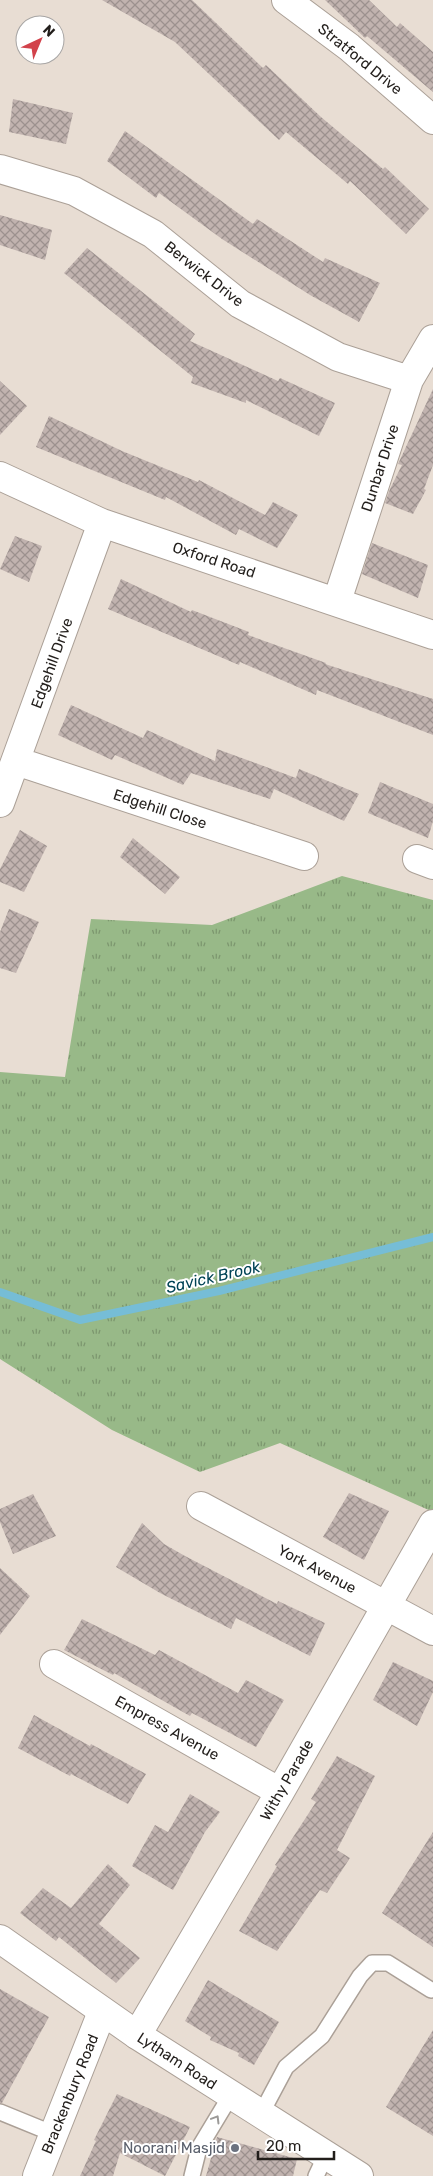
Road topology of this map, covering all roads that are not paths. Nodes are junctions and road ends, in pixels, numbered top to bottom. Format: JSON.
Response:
{"nodes":[{"id":1,"x":286,"y":0,"type":"edge"},
{"id":2,"x":433,"y":120,"type":"edge"},
{"id":3,"x":0,"y":169,"type":"edge"},
{"id":4,"x":433,"y":339,"type":"edge"},
{"id":5,"x":409,"y":380,"type":"junction"},
{"id":6,"x":0,"y":476,"type":"edge"},
{"id":7,"x":102,"y":523,"type":"junction"},
{"id":8,"x":337,"y":601,"type":"junction"},
{"id":9,"x":433,"y":635,"type":"edge"},
{"id":10,"x":16,"y":761,"type":"junction"},
{"id":11,"x":0,"y":803,"type":"edge"},
{"id":12,"x":304,"y":856,"type":"dead end"},
{"id":13,"x":201,"y":1506,"type":"dead end"},
{"id":14,"x":433,"y":1524,"type":"edge"},
{"id":15,"x":387,"y":1607,"type":"junction"},
{"id":16,"x":433,"y":1631,"type":"edge"},
{"id":17,"x":54,"y":1664,"type":"dead end"},
{"id":18,"x":280,"y":1792,"type":"junction"},
{"id":19,"x":0,"y":1939,"type":"edge"},
{"id":20,"x":431,"y":1990,"type":"dead end"},
{"id":21,"x":102,"y":2012,"type":"junction"},
{"id":22,"x":137,"y":2035,"type":"junction"},
{"id":23,"x":231,"y":2095,"type":"junction"},
{"id":24,"x":0,"y":2112,"type":"edge"},
{"id":25,"x":261,"y":2114,"type":"junction"},
{"id":26,"x":54,"y":2134,"type":"junction"},
{"id":27,"x":321,"y":2165,"type":"edge"},
{"id":28,"x":37,"y":2176,"type":"edge"},
{"id":29,"x":192,"y":2176,"type":"edge"},
{"id":30,"x":359,"y":2176,"type":"edge"}],
"edges":[{"from":1,"to":2,"type":"street","name":"Stratford Drive"},
{"from":3,"to":5,"type":"street","name":"Berwick Drive"},
{"from":4,"to":5,"type":"street","name":"Dunbar Drive"},
{"from":5,"to":8,"type":"street","name":"Dunbar Drive"},
{"from":6,"to":7,"type":"street","name":"Oxford Road"},
{"from":7,"to":8,"type":"street","name":"Oxford Road"},
{"from":7,"to":10,"type":"street","name":"Edgehill Drive"},
{"from":8,"to":9,"type":"street","name":"Oxford Road"},
{"from":10,"to":11,"type":"street","name":"Edgehill Drive"},
{"from":10,"to":12,"type":"street","name":"Edgehill Close"},
{"from":13,"to":15,"type":"street","name":"York Avenue"},
{"from":14,"to":15,"type":"street","name":"Withy Parade"},
{"from":15,"to":16,"type":"street","name":"York Avenue"},
{"from":15,"to":18,"type":"street","name":"Withy Parade"},
{"from":17,"to":18,"type":"street","name":"Empress Avenue"},
{"from":18,"to":22,"type":"street","name":"Withy Parade"},
{"from":19,"to":21,"type":"street","name":"Lytham Road"},
{"from":20,"to":25,"type":"lane"},
{"from":21,"to":22,"type":"street","name":"Lytham Road"},
{"from":21,"to":26,"type":"street","name":"Brackenbury Road"},
{"from":22,"to":23,"type":"street","name":"Lytham Road"},
{"from":23,"to":25,"type":"street","name":"Lytham Road"},
{"from":29,"to":23,"type":"lane","one_way":true},
{"from":24,"to":26,"type":"lane"},
{"from":25,"to":27,"type":"street","name":"Lytham Road"},
{"from":26,"to":28,"type":"street","name":"Brackenbury Road"},
{"from":27,"to":30,"type":"street","name":"Lytham Road"}]}
